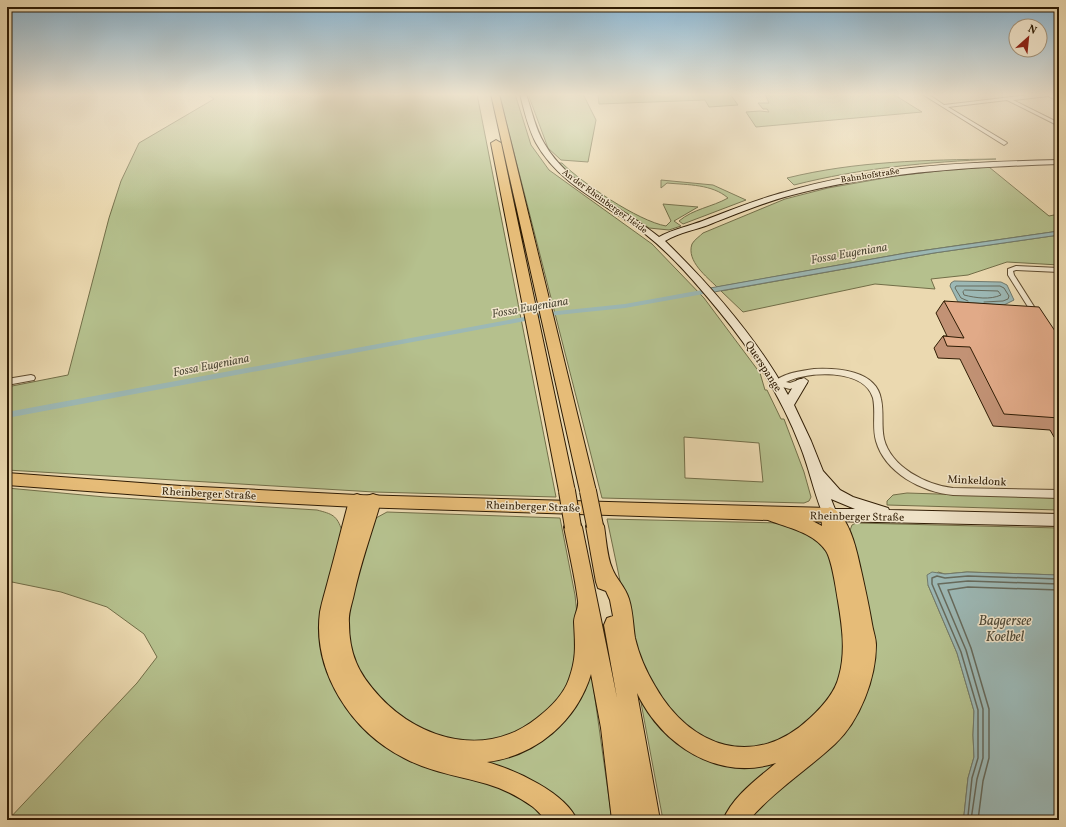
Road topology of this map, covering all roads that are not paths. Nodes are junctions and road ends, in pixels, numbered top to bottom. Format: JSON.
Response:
{"nodes":[{"id":1,"x":494,"y":133,"type":"edge"},
{"id":2,"x":503,"y":133,"type":"edge"},
{"id":3,"x":536,"y":133,"type":"edge"},
{"id":4,"x":987,"y":133,"type":"edge"},
{"id":5,"x":1004,"y":143,"type":"dead end"},
{"id":6,"x":1059,"y":162,"type":"edge"},
{"id":7,"x":690,"y":230,"type":"junction"},
{"id":8,"x":677,"y":239,"type":"junction"},
{"id":9,"x":659,"y":241,"type":"junction"},
{"id":10,"x":678,"y":260,"type":"junction"},
{"id":11,"x":1059,"y":270,"type":"edge"},
{"id":12,"x":1040,"y":320,"type":"edge"},
{"id":13,"x":542,"y":329,"type":"junction"},
{"id":14,"x":822,"y":371,"type":"junction"},
{"id":15,"x":31,"y":378,"type":"dead end"},
{"id":16,"x":7,"y":382,"type":"edge"},
{"id":17,"x":777,"y":383,"type":"junction"},
{"id":18,"x":800,"y":383,"type":"junction"},
{"id":19,"x":788,"y":405,"type":"junction"},
{"id":20,"x":816,"y":472,"type":"junction"},
{"id":21,"x":7,"y":479,"type":"edge"},
{"id":22,"x":1059,"y":494,"type":"edge"},
{"id":23,"x":365,"y":501,"type":"junction"},
{"id":24,"x":774,"y":515,"type":"junction"},
{"id":25,"x":830,"y":515,"type":"junction"},
{"id":26,"x":898,"y":516,"type":"junction"},
{"id":27,"x":1059,"y":520,"type":"edge"},
{"id":28,"x":834,"y":547,"type":"junction"},
{"id":29,"x":604,"y":572,"type":"junction"},
{"id":30,"x":588,"y":603,"type":"junction"},
{"id":31,"x":565,"y":820,"type":"edge"},
{"id":32,"x":624,"y":820,"type":"edge"},
{"id":33,"x":648,"y":820,"type":"edge"},
{"id":34,"x":735,"y":820,"type":"edge"}],
"edges":[{"from":1,"to":13,"type":"highway"},
{"from":2,"to":13,"type":"highway"},
{"from":3,"to":9,"type":"street","name":"An der Rheinberger Heide"},
{"from":4,"to":5,"type":"street"},
{"from":6,"to":7,"type":"street","name":"Bahnhofstraße"},
{"from":7,"to":8,"type":"street","name":"Bahnhofstraße"},
{"from":7,"to":9,"type":"street","name":"Bahnhofstraße"},
{"from":8,"to":9,"type":"street","name":"Bahnhofstraße"},
{"from":8,"to":10,"type":"street"},
{"from":9,"to":10,"type":"street","name":"Querspange"},
{"from":10,"to":17,"type":"street","name":"Querspange"},
{"from":11,"to":12,"type":"street"},
{"from":13,"to":29,"type":"highway","bridge":true},
{"from":13,"to":30,"type":"highway","bridge":true},
{"from":14,"to":17,"type":"street","name":"Minkeldonk"},
{"from":14,"to":18,"type":"street"},
{"from":14,"to":22,"type":"street","name":"Minkeldonk"},
{"from":15,"to":16,"type":"street"},
{"from":17,"to":18,"type":"street"},
{"from":17,"to":19,"type":"street","name":"Querspange"},
{"from":18,"to":19,"type":"street"},
{"from":19,"to":20,"type":"street","name":"Querspange"},
{"from":20,"to":25,"type":"street","name":"Querspange"},
{"from":20,"to":26,"type":"street"},
{"from":21,"to":23,"type":"main road","name":"Rheinberger Straße"},
{"from":23,"to":24,"type":"main road","name":"Rheinberger Straße"},
{"from":23,"to":30,"type":"highway"},
{"from":23,"to":31,"type":"highway"},
{"from":24,"to":25,"type":"main road","name":"Rheinberger Straße"},
{"from":24,"to":28,"type":"highway"},
{"from":25,"to":26,"type":"street","name":"Rheinberger Straße"},
{"from":25,"to":28,"type":"highway"},
{"from":25,"to":34,"type":"highway"},
{"from":26,"to":27,"type":"street","name":"Rheinberger Straße"},
{"from":28,"to":29,"type":"highway"},
{"from":29,"to":33,"type":"highway"},
{"from":30,"to":32,"type":"highway"}]}
